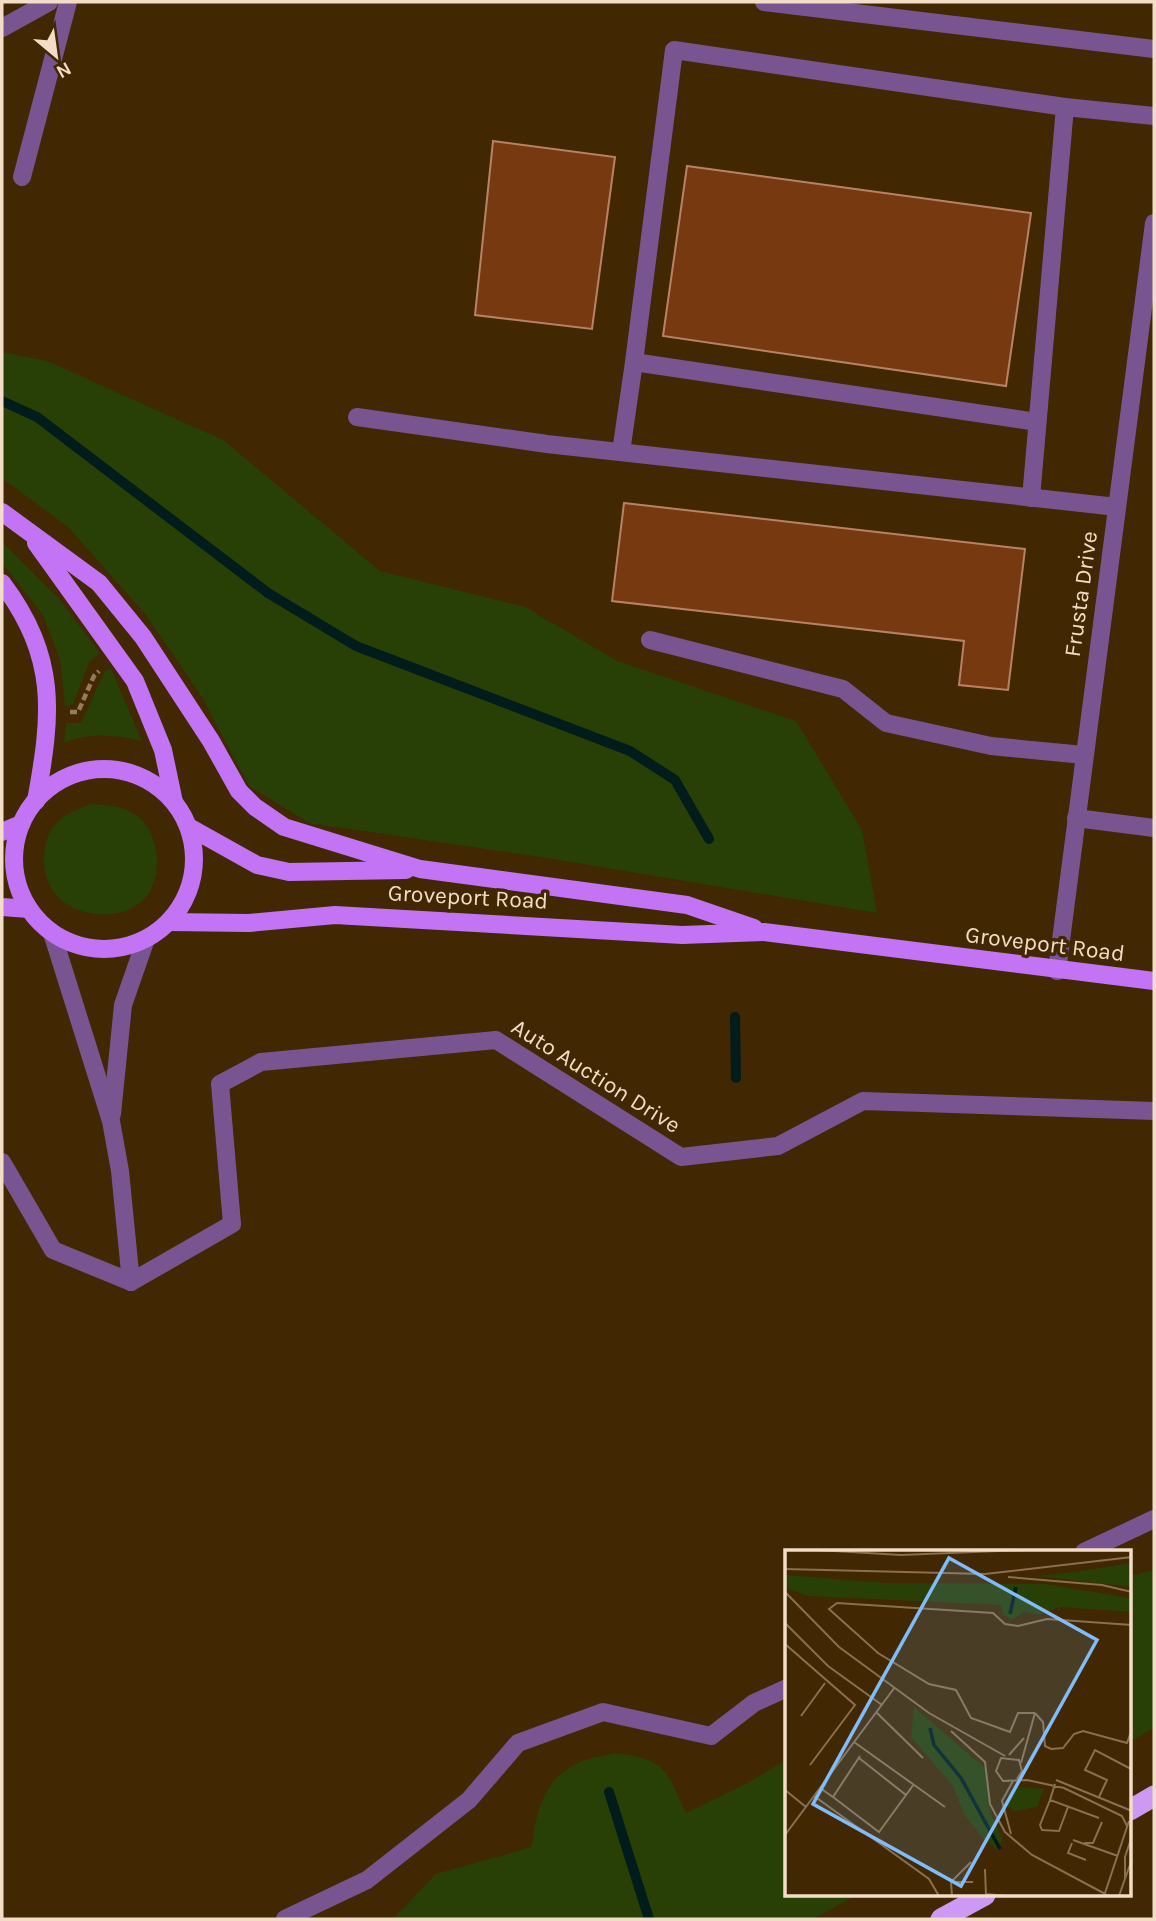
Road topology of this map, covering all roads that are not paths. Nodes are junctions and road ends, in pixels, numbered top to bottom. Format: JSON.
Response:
{"nodes":[{"id":1,"x":49,"y":2,"type":"edge"},
{"id":2,"x":68,"y":2,"type":"edge"},
{"id":3,"x":764,"y":2,"type":"edge"},
{"id":4,"x":2,"y":28,"type":"edge"},
{"id":5,"x":1154,"y":49,"type":"edge"},
{"id":6,"x":1065,"y":107,"type":"junction"},
{"id":7,"x":1154,"y":116,"type":"edge"},
{"id":8,"x":22,"y":177,"type":"dead end"},
{"id":9,"x":1154,"y":223,"type":"edge"},
{"id":10,"x":634,"y":362,"type":"junction"},
{"id":11,"x":357,"y":417,"type":"dead end"},
{"id":12,"x":1037,"y":422,"type":"junction"},
{"id":13,"x":621,"y":452,"type":"junction"},
{"id":14,"x":1031,"y":498,"type":"junction"},
{"id":15,"x":1117,"y":507,"type":"junction"},
{"id":16,"x":2,"y":512,"type":"edge"},
{"id":17,"x":28,"y":531,"type":"junction"},
{"id":18,"x":2,"y":583,"type":"edge"},
{"id":19,"x":650,"y":640,"type":"dead end"},
{"id":20,"x":1084,"y":755,"type":"junction"},
{"id":21,"x":36,"y":801,"type":"junction"},
{"id":22,"x":174,"y":802,"type":"junction"},
{"id":23,"x":1076,"y":818,"type":"junction"},
{"id":24,"x":21,"y":824,"type":"junction"},
{"id":25,"x":189,"y":827,"type":"junction"},
{"id":26,"x":1154,"y":828,"type":"edge"},
{"id":27,"x":2,"y":832,"type":"edge"},
{"id":28,"x":420,"y":869,"type":"junction"},
{"id":29,"x":2,"y":906,"type":"edge"},
{"id":30,"x":29,"y":909,"type":"junction"},
{"id":31,"x":169,"y":922,"type":"junction"},
{"id":32,"x":764,"y":932,"type":"junction"},
{"id":33,"x":52,"y":933,"type":"junction"},
{"id":34,"x":146,"y":939,"type":"junction"},
{"id":35,"x":1057,"y":971,"type":"junction"},
{"id":36,"x":1154,"y":981,"type":"edge"},
{"id":37,"x":1154,"y":1111,"type":"edge"},
{"id":38,"x":111,"y":1121,"type":"junction"},
{"id":39,"x":2,"y":1162,"type":"edge"},
{"id":40,"x":131,"y":1282,"type":"junction"},
{"id":41,"x":1154,"y":1519,"type":"edge"},
{"id":42,"x":1088,"y":1550,"type":"edge"},
{"id":43,"x":785,"y":1689,"type":"edge"},
{"id":44,"x":1154,"y":1796,"type":"edge"},
{"id":45,"x":1132,"y":1809,"type":"edge"},
{"id":46,"x":983,"y":1896,"type":"edge"},
{"id":47,"x":285,"y":1919,"type":"edge"},
{"id":48,"x":942,"y":1919,"type":"edge"}],
"edges":[{"from":1,"to":4,"type":"street"},
{"from":2,"to":8,"type":"street"},
{"from":3,"to":5,"type":"street"},
{"from":6,"to":7,"type":"street"},
{"from":6,"to":10,"type":"street"},
{"from":6,"to":12,"type":"street"},
{"from":9,"to":15,"type":"street","name":"Frusta Drive"},
{"from":10,"to":12,"type":"street"},
{"from":10,"to":13,"type":"street"},
{"from":11,"to":13,"type":"street"},
{"from":12,"to":14,"type":"street"},
{"from":13,"to":14,"type":"street"},
{"from":14,"to":15,"type":"street"},
{"from":15,"to":20,"type":"street","name":"Frusta Drive"},
{"from":16,"to":17,"type":"main road","name":"Groveport Road"},
{"from":17,"to":22,"type":"main road","name":"Groveport Road"},
{"from":17,"to":28,"type":"main road","name":"Groveport Road"},
{"from":18,"to":21,"type":"main road"},
{"from":19,"to":20,"type":"street"},
{"from":20,"to":23,"type":"street","name":"Frusta Drive"},
{"from":21,"to":22,"type":"main road"},
{"from":21,"to":24,"type":"main road"},
{"from":22,"to":25,"type":"main road"},
{"from":23,"to":26,"type":"street"},
{"from":23,"to":35,"type":"street","name":"Frusta Drive"},
{"from":24,"to":27,"type":"main road"},
{"from":24,"to":30,"type":"main road"},
{"from":25,"to":28,"type":"main road","name":"Groveport Road"},
{"from":25,"to":31,"type":"main road"},
{"from":28,"to":32,"type":"main road","name":"Groveport Road"},
{"from":29,"to":30,"type":"main road"},
{"from":30,"to":33,"type":"main road"},
{"from":31,"to":32,"type":"main road","name":"Groveport Road"},
{"from":31,"to":34,"type":"main road"},
{"from":32,"to":35,"type":"main road","name":"Groveport Road"},
{"from":33,"to":34,"type":"main road"},
{"from":33,"to":38,"type":"street"},
{"from":34,"to":38,"type":"street"},
{"from":35,"to":36,"type":"main road","name":"Groveport Road"},
{"from":37,"to":40,"type":"street","name":"Auto Auction Drive"},
{"from":38,"to":40,"type":"street"},
{"from":39,"to":40,"type":"street"},
{"from":41,"to":42,"type":"street"},
{"from":43,"to":47,"type":"street"},
{"from":44,"to":45,"type":"highway"},
{"from":46,"to":48,"type":"highway"}]}
